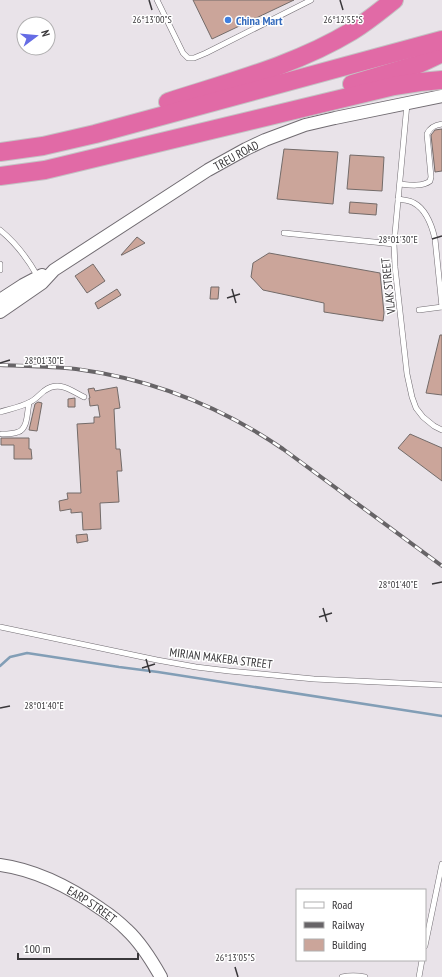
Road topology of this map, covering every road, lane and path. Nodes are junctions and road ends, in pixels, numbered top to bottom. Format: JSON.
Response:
{"nodes":[{"id":1,"x":157,"y":0,"type":"edge"},
{"id":2,"x":311,"y":0,"type":"edge"},
{"id":3,"x":394,"y":0,"type":"edge"},
{"id":4,"x":442,"y":40,"type":"edge"},
{"id":5,"x":442,"y":53,"type":"edge"},
{"id":6,"x":442,"y":80,"type":"edge"},
{"id":7,"x":442,"y":96,"type":"edge"},
{"id":8,"x":407,"y":103,"type":"junction"},
{"id":9,"x":258,"y":118,"type":"junction"},
{"id":10,"x":442,"y":124,"type":"edge"},
{"id":11,"x":43,"y":146,"type":"junction"},
{"id":12,"x":0,"y":152,"type":"edge"},
{"id":13,"x":0,"y":176,"type":"edge"},
{"id":14,"x":400,"y":184,"type":"junction"},
{"id":15,"x":398,"y":199,"type":"junction"},
{"id":16,"x":0,"y":230,"type":"edge"},
{"id":17,"x":284,"y":233,"type":"dead end"},
{"id":18,"x":394,"y":244,"type":"junction"},
{"id":19,"x":0,"y":264,"type":"edge"},
{"id":20,"x":0,"y":270,"type":"edge"},
{"id":21,"x":40,"y":280,"type":"junction"},
{"id":22,"x":441,"y":297,"type":"edge"},
{"id":23,"x":0,"y":300,"type":"edge"},
{"id":24,"x":442,"y":307,"type":"edge"},
{"id":25,"x":419,"y":310,"type":"dead end"},
{"id":26,"x":0,"y":312,"type":"edge"},
{"id":27,"x":84,"y":397,"type":"dead end"},
{"id":28,"x":29,"y":403,"type":"junction"},
{"id":29,"x":0,"y":412,"type":"edge"},
{"id":30,"x":442,"y":430,"type":"edge"},
{"id":31,"x":2,"y":434,"type":"dead end"},
{"id":32,"x":0,"y":627,"type":"edge"},
{"id":33,"x":442,"y":685,"type":"edge"},
{"id":34,"x":442,"y":864,"type":"edge"},
{"id":35,"x":0,"y":865,"type":"edge"},
{"id":36,"x":426,"y":941,"type":"edge"},
{"id":37,"x":422,"y":961,"type":"edge"},
{"id":38,"x":161,"y":977,"type":"edge"},
{"id":39,"x":342,"y":977,"type":"edge"},
{"id":40,"x":365,"y":977,"type":"edge"},
{"id":41,"x":419,"y":977,"type":"edge"}],
"edges":[{"from":1,"to":2,"type":"lane"},
{"from":3,"to":11,"type":"highway"},
{"from":4,"to":11,"type":"highway"},
{"from":5,"to":9,"type":"highway"},
{"from":6,"to":9,"type":"highway"},
{"from":7,"to":8,"type":"street","name":"TREU ROAD"},
{"from":8,"to":14,"type":"lane","name":"VLAK STREET"},
{"from":8,"to":21,"type":"street","name":"TREU ROAD"},
{"from":9,"to":13,"type":"highway"},
{"from":10,"to":14,"type":"lane"},
{"from":11,"to":12,"type":"highway"},
{"from":14,"to":15,"type":"lane","name":"VLAK STREET"},
{"from":15,"to":18,"type":"lane","name":"VLAK STREET"},
{"from":15,"to":22,"type":"lane"},
{"from":16,"to":21,"type":"lane"},
{"from":17,"to":18,"type":"lane"},
{"from":18,"to":30,"type":"lane","name":"VLAK STREET"},
{"from":19,"to":20,"type":"lane"},
{"from":21,"to":23,"type":"street","name":"TREU ROAD"},
{"from":21,"to":26,"type":"street","name":"TREU ROAD"},
{"from":22,"to":24,"type":"lane"},
{"from":24,"to":25,"type":"lane"},
{"from":27,"to":28,"type":"lane"},
{"from":28,"to":29,"type":"lane"},
{"from":28,"to":31,"type":"lane"},
{"from":32,"to":33,"type":"lane","name":"MIRIAN MAKEBA STREET"},
{"from":34,"to":36,"type":"lane"},
{"from":35,"to":38,"type":"street","name":"EARP STREET"},
{"from":37,"to":41,"type":"lane"},
{"from":39,"to":40,"type":"lane"}]}
